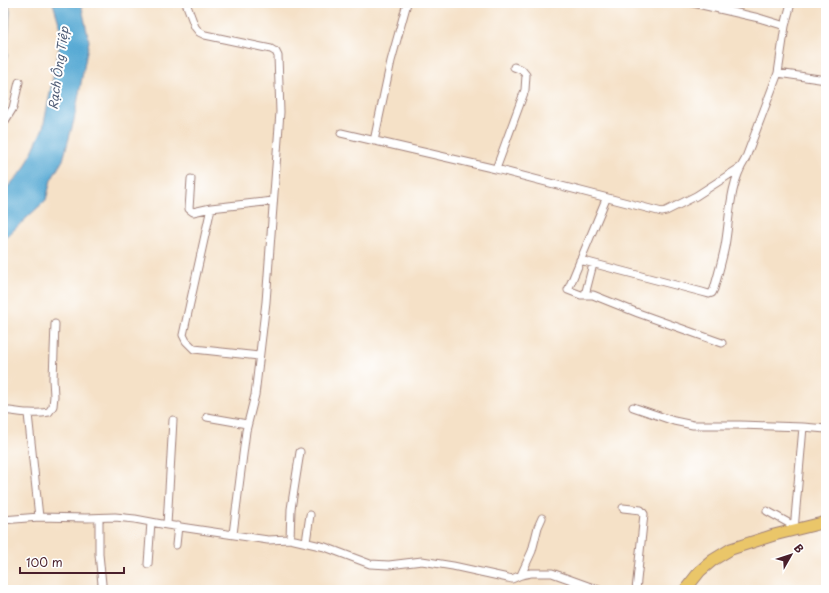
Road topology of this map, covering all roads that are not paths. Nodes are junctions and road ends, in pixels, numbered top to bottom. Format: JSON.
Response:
{"nodes":[{"id":1,"x":186,"y":3,"type":"edge"},
{"id":2,"x":407,"y":3,"type":"edge"},
{"id":3,"x":693,"y":3,"type":"edge"},
{"id":4,"x":791,"y":3,"type":"edge"},
{"id":5,"x":785,"y":26,"type":"junction"},
{"id":6,"x":514,"y":67,"type":"dead end"},
{"id":7,"x":778,"y":74,"type":"junction"},
{"id":8,"x":826,"y":80,"type":"edge"},
{"id":9,"x":19,"y":82,"type":"dead end"},
{"id":10,"x":3,"y":124,"type":"edge"},
{"id":11,"x":341,"y":133,"type":"dead end"},
{"id":12,"x":374,"y":140,"type":"junction"},
{"id":13,"x":740,"y":167,"type":"junction"},
{"id":14,"x":496,"y":169,"type":"junction"},
{"id":15,"x":190,"y":179,"type":"dead end"},
{"id":16,"x":606,"y":199,"type":"junction"},
{"id":17,"x":273,"y":201,"type":"junction"},
{"id":18,"x":211,"y":208,"type":"junction"},
{"id":19,"x":580,"y":260,"type":"junction"},
{"id":20,"x":593,"y":264,"type":"junction"},
{"id":21,"x":583,"y":295,"type":"junction"},
{"id":22,"x":54,"y":324,"type":"dead end"},
{"id":23,"x":722,"y":343,"type":"dead end"},
{"id":24,"x":259,"y":356,"type":"junction"},
{"id":25,"x":633,"y":407,"type":"dead end"},
{"id":26,"x":3,"y":410,"type":"edge"},
{"id":27,"x":28,"y":414,"type":"junction"},
{"id":28,"x":207,"y":417,"type":"dead end"},
{"id":29,"x":173,"y":420,"type":"dead end"},
{"id":30,"x":248,"y":424,"type":"junction"},
{"id":31,"x":803,"y":427,"type":"junction"},
{"id":32,"x":826,"y":429,"type":"edge"},
{"id":33,"x":300,"y":452,"type":"dead end"},
{"id":34,"x":623,"y":508,"type":"dead end"},
{"id":35,"x":766,"y":511,"type":"dead end"},
{"id":36,"x":310,"y":515,"type":"dead end"},
{"id":37,"x":39,"y":517,"type":"junction"},
{"id":38,"x":99,"y":518,"type":"junction"},
{"id":39,"x":542,"y":518,"type":"dead end"},
{"id":40,"x":3,"y":520,"type":"edge"},
{"id":41,"x":151,"y":522,"type":"junction"},
{"id":42,"x":826,"y":522,"type":"edge"},
{"id":43,"x":167,"y":525,"type":"junction"},
{"id":44,"x":178,"y":526,"type":"junction"},
{"id":45,"x":794,"y":528,"type":"junction"},
{"id":46,"x":234,"y":534,"type":"junction"},
{"id":47,"x":290,"y":538,"type":"junction"},
{"id":48,"x":306,"y":542,"type":"junction"},
{"id":49,"x":176,"y":545,"type":"dead end"},
{"id":50,"x":148,"y":564,"type":"dead end"},
{"id":51,"x":521,"y":575,"type":"junction"},
{"id":52,"x":91,"y":590,"type":"edge"},
{"id":53,"x":599,"y":590,"type":"edge"},
{"id":54,"x":636,"y":590,"type":"edge"},
{"id":55,"x":685,"y":590,"type":"edge"}],
"edges":[{"from":1,"to":17,"type":"street"},
{"from":2,"to":12,"type":"street"},
{"from":3,"to":5,"type":"street"},
{"from":4,"to":5,"type":"street"},
{"from":5,"to":7,"type":"street"},
{"from":6,"to":14,"type":"street"},
{"from":7,"to":8,"type":"street"},
{"from":7,"to":13,"type":"street"},
{"from":9,"to":10,"type":"street"},
{"from":11,"to":12,"type":"street"},
{"from":12,"to":14,"type":"street"},
{"from":13,"to":16,"type":"street"},
{"from":13,"to":20,"type":"street"},
{"from":14,"to":16,"type":"street"},
{"from":15,"to":18,"type":"street"},
{"from":16,"to":19,"type":"street"},
{"from":17,"to":18,"type":"street"},
{"from":17,"to":24,"type":"street"},
{"from":18,"to":24,"type":"street"},
{"from":19,"to":20,"type":"street"},
{"from":19,"to":21,"type":"street"},
{"from":20,"to":21,"type":"street"},
{"from":21,"to":23,"type":"street"},
{"from":22,"to":27,"type":"street"},
{"from":24,"to":30,"type":"street"},
{"from":25,"to":31,"type":"street"},
{"from":26,"to":27,"type":"street"},
{"from":27,"to":37,"type":"street"},
{"from":28,"to":30,"type":"street"},
{"from":29,"to":43,"type":"street"},
{"from":30,"to":46,"type":"street"},
{"from":31,"to":32,"type":"street"},
{"from":31,"to":45,"type":"street"},
{"from":33,"to":47,"type":"street"},
{"from":34,"to":54,"type":"street"},
{"from":35,"to":45,"type":"street"},
{"from":36,"to":48,"type":"street"},
{"from":37,"to":38,"type":"street"},
{"from":37,"to":40,"type":"street"},
{"from":38,"to":41,"type":"street"},
{"from":38,"to":52,"type":"street"},
{"from":39,"to":51,"type":"street"},
{"from":41,"to":43,"type":"street"},
{"from":41,"to":50,"type":"street"},
{"from":42,"to":45,"type":"main road"},
{"from":43,"to":44,"type":"street"},
{"from":44,"to":46,"type":"street"},
{"from":44,"to":49,"type":"street"},
{"from":45,"to":55,"type":"main road"},
{"from":46,"to":47,"type":"street"},
{"from":47,"to":48,"type":"street"},
{"from":48,"to":51,"type":"street"},
{"from":51,"to":53,"type":"street"}]}
